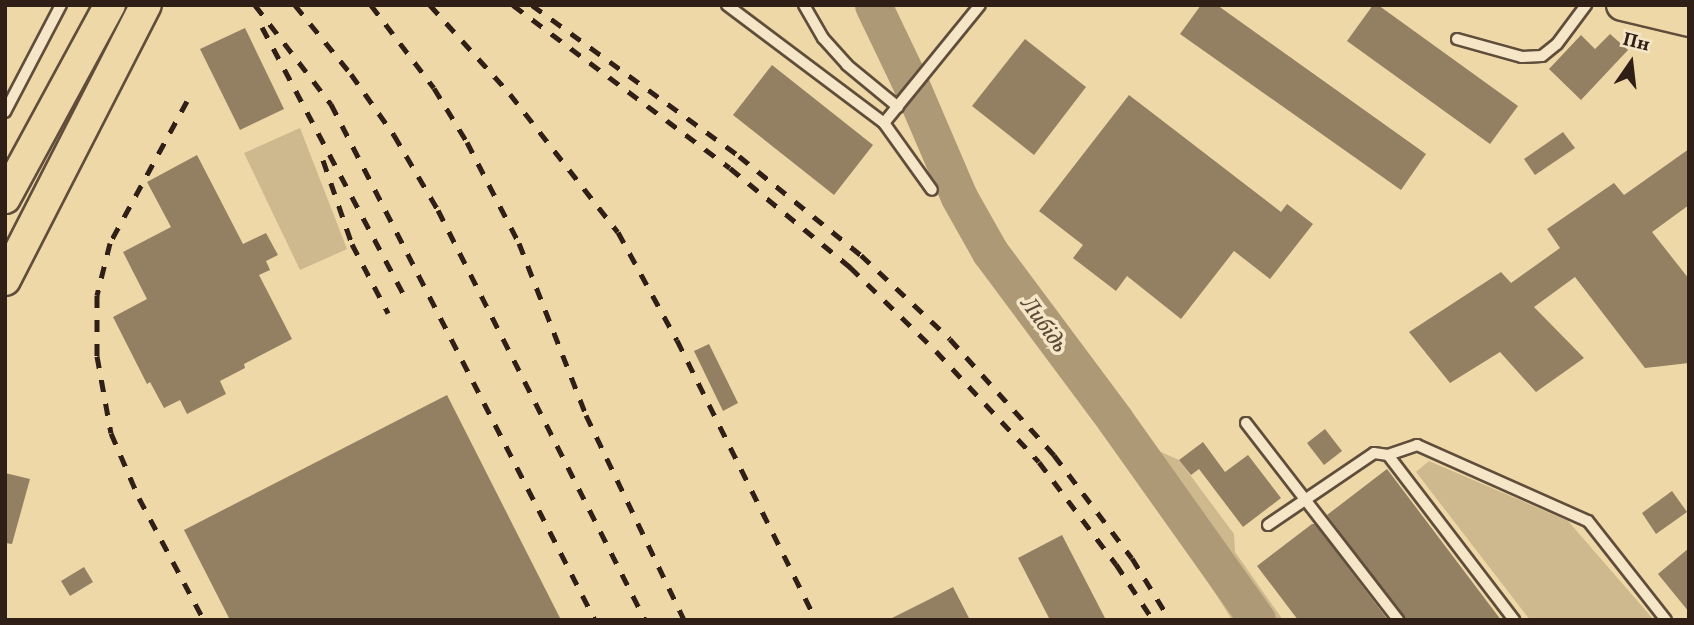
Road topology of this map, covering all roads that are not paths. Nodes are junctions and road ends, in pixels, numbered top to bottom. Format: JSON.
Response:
{"nodes":[{"id":1,"x":61,"y":5,"type":"edge"},
{"id":2,"x":110,"y":5,"type":"edge"},
{"id":3,"x":146,"y":5,"type":"edge"},
{"id":4,"x":727,"y":5,"type":"edge"},
{"id":5,"x":804,"y":5,"type":"edge"},
{"id":6,"x":980,"y":5,"type":"edge"},
{"id":7,"x":1586,"y":5,"type":"edge"},
{"id":8,"x":1622,"y":5,"type":"edge"},
{"id":9,"x":1689,"y":21,"type":"edge"},
{"id":10,"x":1457,"y":39,"type":"dead end"},
{"id":11,"x":898,"y":107,"type":"junction"},
{"id":12,"x":5,"y":112,"type":"edge"},
{"id":13,"x":884,"y":124,"type":"junction"},
{"id":14,"x":932,"y":190,"type":"dead end"},
{"id":15,"x":5,"y":198,"type":"edge"},
{"id":16,"x":5,"y":281,"type":"edge"},
{"id":17,"x":1246,"y":423,"type":"dead end"},
{"id":18,"x":1388,"y":455,"type":"junction"},
{"id":19,"x":1304,"y":498,"type":"junction"},
{"id":20,"x":1268,"y":525,"type":"dead end"},
{"id":21,"x":1398,"y":620,"type":"edge"},
{"id":22,"x":1514,"y":620,"type":"edge"},
{"id":23,"x":1666,"y":620,"type":"edge"}],
"edges":[{"from":1,"to":12,"type":"lane"},
{"from":2,"to":15,"type":"main road"},
{"from":3,"to":16,"type":"main road"},
{"from":4,"to":13,"type":"lane"},
{"from":5,"to":11,"type":"lane"},
{"from":6,"to":11,"type":"lane"},
{"from":7,"to":10,"type":"lane"},
{"from":8,"to":9,"type":"main road"},
{"from":11,"to":13,"type":"lane"},
{"from":13,"to":14,"type":"lane"},
{"from":17,"to":19,"type":"lane"},
{"from":18,"to":19,"type":"lane"},
{"from":18,"to":22,"type":"lane"},
{"from":18,"to":23,"type":"lane"},
{"from":19,"to":20,"type":"lane"},
{"from":19,"to":21,"type":"lane"}]}
